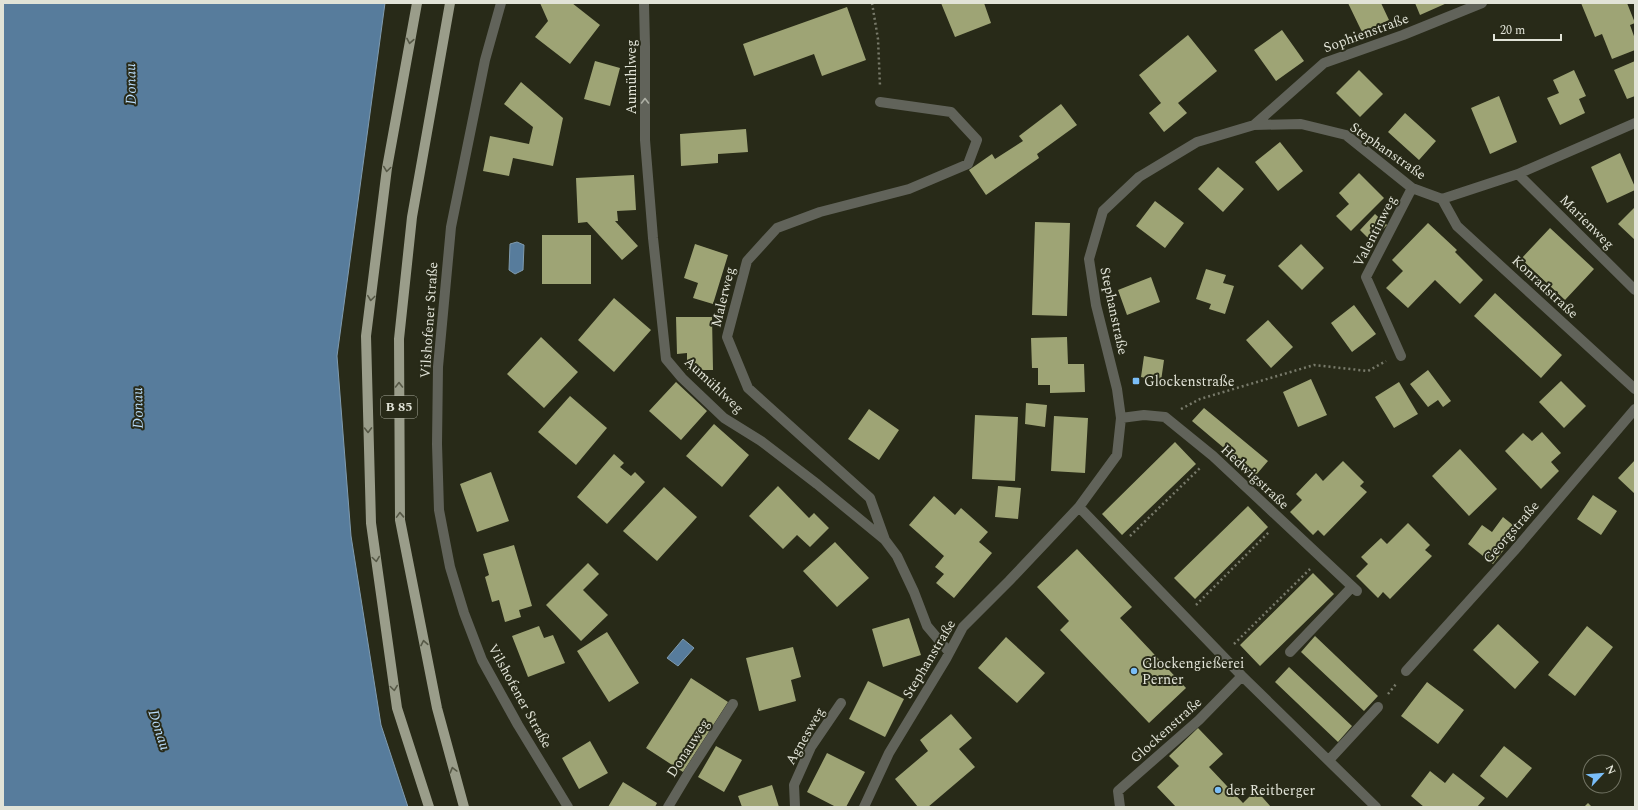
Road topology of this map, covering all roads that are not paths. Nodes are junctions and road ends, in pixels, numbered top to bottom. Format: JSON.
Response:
{"nodes":[{"id":1,"x":417,"y":3,"type":"edge"},
{"id":2,"x":450,"y":3,"type":"edge"},
{"id":3,"x":501,"y":3,"type":"edge"},
{"id":4,"x":644,"y":3,"type":"edge"},
{"id":5,"x":1482,"y":3,"type":"edge"},
{"id":6,"x":880,"y":102,"type":"road end"},
{"id":7,"x":1635,"y":123,"type":"edge"},
{"id":8,"x":1254,"y":125,"type":"junction"},
{"id":9,"x":1518,"y":174,"type":"junction"},
{"id":10,"x":1412,"y":188,"type":"junction"},
{"id":11,"x":1442,"y":199,"type":"junction"},
{"id":12,"x":1635,"y":290,"type":"edge"},
{"id":13,"x":1400,"y":354,"type":"road end"},
{"id":14,"x":1635,"y":389,"type":"edge"},
{"id":15,"x":1635,"y":409,"type":"edge"},
{"id":16,"x":1121,"y":418,"type":"junction"},
{"id":17,"x":1079,"y":506,"type":"junction"},
{"id":18,"x":885,"y":540,"type":"junction"},
{"id":19,"x":949,"y":652,"type":"junction"},
{"id":20,"x":1290,"y":652,"type":"dead end"},
{"id":21,"x":1406,"y":671,"type":"road end"},
{"id":22,"x":1242,"y":676,"type":"junction"},
{"id":23,"x":841,"y":703,"type":"dead end"},
{"id":24,"x":733,"y":704,"type":"dead end"},
{"id":25,"x":1378,"y":707,"type":"road end"},
{"id":26,"x":1329,"y":760,"type":"junction"},
{"id":27,"x":430,"y":807,"type":"edge"},
{"id":28,"x":464,"y":807,"type":"edge"},
{"id":29,"x":568,"y":807,"type":"edge"},
{"id":30,"x":668,"y":807,"type":"edge"},
{"id":31,"x":795,"y":807,"type":"edge"},
{"id":32,"x":864,"y":807,"type":"edge"},
{"id":33,"x":1120,"y":807,"type":"edge"},
{"id":34,"x":1376,"y":807,"type":"edge"}],
"edges":[{"from":1,"to":27,"type":"main road","number":"B 85","one_way":true},
{"from":28,"to":2,"type":"main road","number":"B 85","one_way":true},
{"from":3,"to":29,"type":"street","name":"Vilshofener Straße"},
{"from":18,"to":4,"type":"street","name":"Aumühlweg","one_way":true},
{"from":5,"to":8,"type":"street","name":"Sophienstraße"},
{"from":6,"to":18,"type":"street","name":"Malerweg"},
{"from":7,"to":9,"type":"street"},
{"from":8,"to":10,"type":"street","name":"Stephanstraße"},
{"from":8,"to":16,"type":"street","name":"Stephanstraße"},
{"from":9,"to":11,"type":"street"},
{"from":9,"to":12,"type":"street","name":"Marienweg"},
{"from":10,"to":11,"type":"street","name":"Stephanstraße"},
{"from":10,"to":13,"type":"street","name":"Valentinweg"},
{"from":11,"to":14,"type":"street","name":"Konradstraße"},
{"from":15,"to":21,"type":"street","name":"Georgstraße"},
{"from":16,"to":17,"type":"street","name":"Stephanstraße"},
{"from":16,"to":20,"type":"street","name":"Hedwigstraße"},
{"from":17,"to":19,"type":"street","name":"Stephanstraße"},
{"from":17,"to":22,"type":"street"},
{"from":18,"to":19,"type":"street","name":"Aumühlweg"},
{"from":19,"to":32,"type":"street","name":"Stephanstraße"},
{"from":22,"to":26,"type":"street"},
{"from":22,"to":33,"type":"street","name":"Glockenstraße"},
{"from":23,"to":31,"type":"street","name":"Agnesweg"},
{"from":24,"to":30,"type":"street","name":"Donauweg"},
{"from":25,"to":26,"type":"street"},
{"from":26,"to":34,"type":"street"}]}
